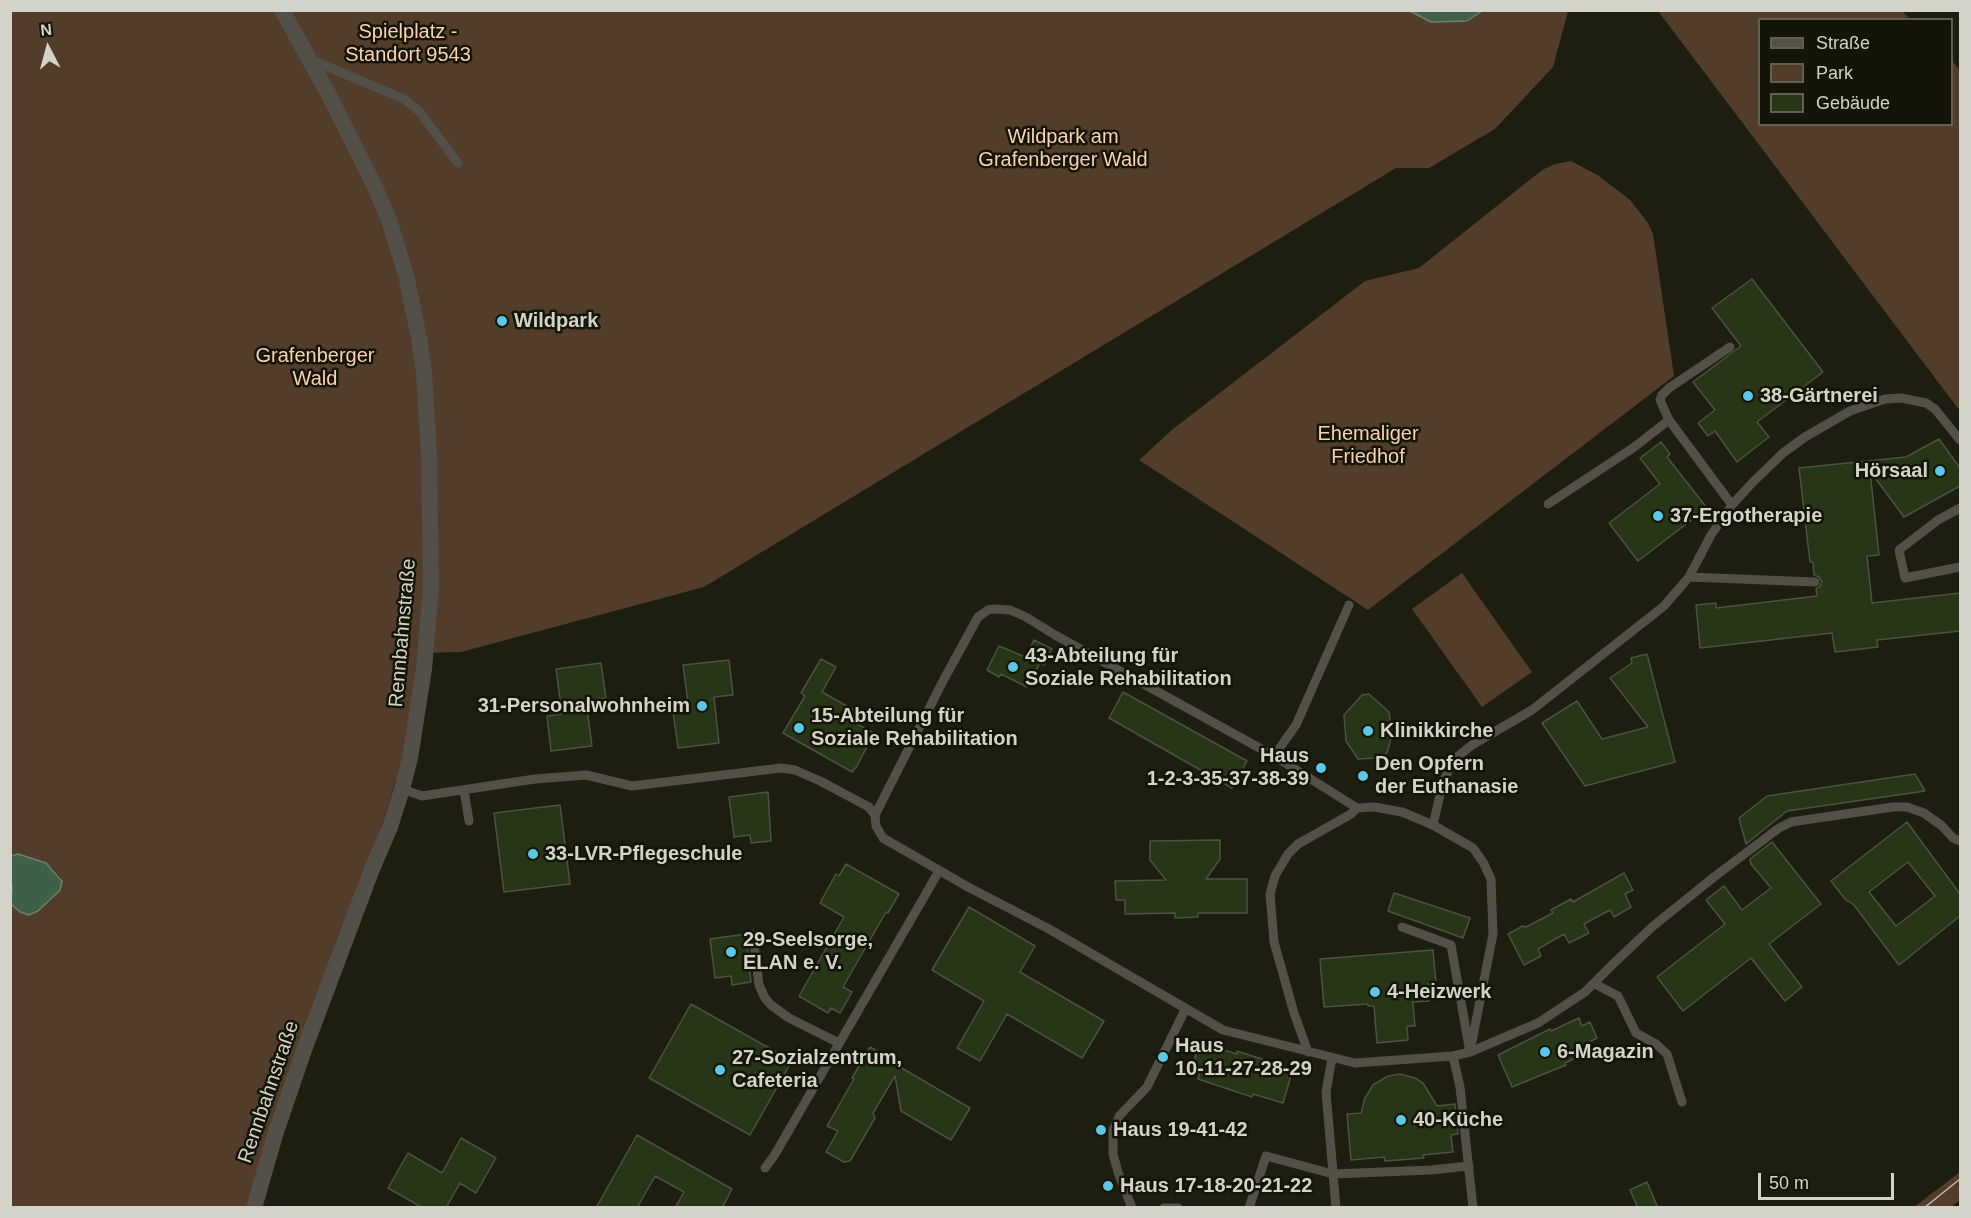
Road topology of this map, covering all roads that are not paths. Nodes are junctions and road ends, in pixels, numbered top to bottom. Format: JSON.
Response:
{"nodes":[{"id":1,"x":282,"y":10,"type":"edge"},
{"id":2,"x":309,"y":58,"type":"junction"},
{"id":3,"x":458,"y":163,"type":"dead end"},
{"id":4,"x":1730,"y":347,"type":"dead end"},
{"id":5,"x":1669,"y":420,"type":"junction"},
{"id":6,"x":1960,"y":440,"type":"edge"},
{"id":7,"x":1548,"y":504,"type":"dead end"},
{"id":8,"x":1732,"y":505,"type":"junction"},
{"id":9,"x":1960,"y":508,"type":"edge"},
{"id":10,"x":1960,"y":567,"type":"edge"},
{"id":11,"x":1689,"y":577,"type":"junction"},
{"id":12,"x":1815,"y":582,"type":"dead end"},
{"id":13,"x":1349,"y":605,"type":"dead end"},
{"id":14,"x":1274,"y":756,"type":"junction"},
{"id":15,"x":402,"y":789,"type":"junction"},
{"id":16,"x":464,"y":790,"type":"junction"},
{"id":17,"x":1356,"y":808,"type":"junction"},
{"id":18,"x":875,"y":815,"type":"junction"},
{"id":19,"x":470,"y":821,"type":"dead end"},
{"id":20,"x":1433,"y":825,"type":"junction"},
{"id":21,"x":1960,"y":841,"type":"edge"},
{"id":22,"x":939,"y":871,"type":"junction"},
{"id":23,"x":1402,"y":927,"type":"dead end"},
{"id":24,"x":753,"y":935,"type":"dead end"},
{"id":25,"x":1595,"y":984,"type":"junction"},
{"id":26,"x":1185,"y":1010,"type":"junction"},
{"id":27,"x":839,"y":1043,"type":"junction"},
{"id":28,"x":1308,"y":1052,"type":"junction"},
{"id":29,"x":1470,"y":1052,"type":"junction"},
{"id":30,"x":1452,"y":1056,"type":"junction"},
{"id":31,"x":1332,"y":1058,"type":"junction"},
{"id":32,"x":1683,"y":1102,"type":"dead end"},
{"id":33,"x":1469,"y":1166,"type":"junction"},
{"id":34,"x":765,"y":1168,"type":"dead end"},
{"id":35,"x":1333,"y":1174,"type":"junction"},
{"id":36,"x":254,"y":1208,"type":"edge"},
{"id":37,"x":1132,"y":1208,"type":"edge"},
{"id":38,"x":1164,"y":1208,"type":"edge"},
{"id":39,"x":1178,"y":1208,"type":"edge"},
{"id":40,"x":1249,"y":1208,"type":"edge"},
{"id":41,"x":1336,"y":1208,"type":"edge"},
{"id":42,"x":1473,"y":1208,"type":"edge"}],
"edges":[{"from":1,"to":2,"type":"street","name":"Rennbahnstraße"},
{"from":2,"to":3,"type":"lane"},
{"from":2,"to":15,"type":"street","name":"Rennbahnstraße"},
{"from":4,"to":5,"type":"lane"},
{"from":5,"to":7,"type":"lane"},
{"from":5,"to":8,"type":"lane"},
{"from":6,"to":8,"type":"lane"},
{"from":8,"to":11,"type":"lane"},
{"from":9,"to":10,"type":"lane"},
{"from":11,"to":12,"type":"lane"},
{"from":11,"to":20,"type":"lane"},
{"from":13,"to":14,"type":"lane"},
{"from":14,"to":17,"type":"lane"},
{"from":14,"to":18,"type":"lane"},
{"from":15,"to":16,"type":"lane"},
{"from":15,"to":36,"type":"street","name":"Rennbahnstraße"},
{"from":16,"to":18,"type":"lane"},
{"from":16,"to":19,"type":"lane"},
{"from":17,"to":20,"type":"lane"},
{"from":17,"to":28,"type":"lane"},
{"from":18,"to":22,"type":"lane"},
{"from":20,"to":29,"type":"lane"},
{"from":21,"to":25,"type":"lane"},
{"from":22,"to":26,"type":"lane"},
{"from":22,"to":27,"type":"lane"},
{"from":23,"to":29,"type":"lane"},
{"from":24,"to":27,"type":"lane"},
{"from":25,"to":29,"type":"lane"},
{"from":25,"to":32,"type":"lane"},
{"from":26,"to":28,"type":"lane"},
{"from":26,"to":37,"type":"lane"},
{"from":27,"to":34,"type":"lane"},
{"from":28,"to":31,"type":"lane"},
{"from":29,"to":30,"type":"lane"},
{"from":30,"to":31,"type":"lane"},
{"from":30,"to":33,"type":"lane"},
{"from":31,"to":35,"type":"lane"},
{"from":33,"to":35,"type":"lane"},
{"from":33,"to":42,"type":"lane"},
{"from":35,"to":40,"type":"lane"},
{"from":35,"to":41,"type":"lane"},
{"from":38,"to":39,"type":"lane"}]}
